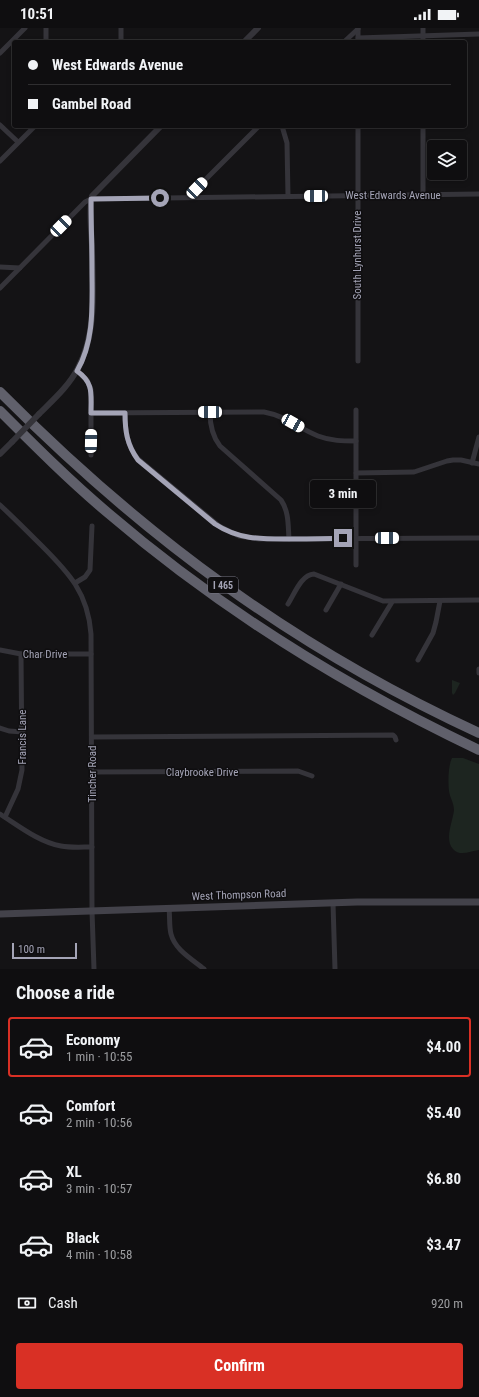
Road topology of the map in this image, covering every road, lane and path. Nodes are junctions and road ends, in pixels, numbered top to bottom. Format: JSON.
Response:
{"nodes":[{"id":1,"x":25,"y":28,"type":"edge"},
{"id":2,"x":46,"y":28,"type":"edge"},
{"id":3,"x":121,"y":28,"type":"edge"},
{"id":4,"x":258,"y":28,"type":"edge"},
{"id":5,"x":358,"y":28,"type":"edge"},
{"id":6,"x":423,"y":28,"type":"edge"},
{"id":7,"x":479,"y":34,"type":"edge"},
{"id":8,"x":423,"y":36,"type":"junction"},
{"id":9,"x":13,"y":40,"type":"edge"},
{"id":10,"x":46,"y":40,"type":"edge"},
{"id":11,"x":121,"y":40,"type":"edge"},
{"id":12,"x":246,"y":40,"type":"edge"},
{"id":13,"x":346,"y":40,"type":"edge"},
{"id":14,"x":358,"y":40,"type":"edge"},
{"id":15,"x":423,"y":40,"type":"edge"},
{"id":16,"x":12,"y":41,"type":"edge"},
{"id":17,"x":0,"y":53,"type":"edge"},
{"id":18,"x":0,"y":125,"type":"edge"},
{"id":19,"x":33,"y":128,"type":"edge"},
{"id":20,"x":159,"y":128,"type":"edge"},
{"id":21,"x":257,"y":128,"type":"edge"},
{"id":22,"x":283,"y":128,"type":"edge"},
{"id":23,"x":358,"y":128,"type":"edge"},
{"id":24,"x":423,"y":128,"type":"edge"},
{"id":25,"x":18,"y":142,"type":"junction"},
{"id":26,"x":0,"y":161,"type":"edge"},
{"id":27,"x":479,"y":194,"type":"edge"},
{"id":28,"x":423,"y":195,"type":"junction"},
{"id":29,"x":288,"y":196,"type":"junction"},
{"id":30,"x":357,"y":196,"type":"junction"},
{"id":31,"x":188,"y":198,"type":"junction"},
{"id":32,"x":91,"y":199,"type":"junction"},
{"id":33,"x":0,"y":267,"type":"edge"},
{"id":34,"x":20,"y":268,"type":"junction"},
{"id":35,"x":0,"y":288,"type":"edge"},
{"id":36,"x":358,"y":360,"type":"dead end"},
{"id":37,"x":77,"y":371,"type":"junction"},
{"id":38,"x":0,"y":392,"type":"edge"},
{"id":39,"x":356,"y":410,"type":"dead end"},
{"id":40,"x":0,"y":411,"type":"edge"},
{"id":41,"x":210,"y":412,"type":"junction"},
{"id":42,"x":91,"y":413,"type":"junction"},
{"id":43,"x":125,"y":413,"type":"junction"},
{"id":44,"x":479,"y":437,"type":"edge"},
{"id":45,"x":356,"y":442,"type":"junction"},
{"id":46,"x":0,"y":454,"type":"edge"},
{"id":47,"x":91,"y":455,"type":"dead end"},
{"id":48,"x":472,"y":463,"type":"junction"},
{"id":49,"x":479,"y":464,"type":"edge"},
{"id":50,"x":356,"y":473,"type":"junction"},
{"id":51,"x":0,"y":505,"type":"edge"},
{"id":52,"x":92,"y":526,"type":"dead end"},
{"id":53,"x":356,"y":538,"type":"junction"},
{"id":54,"x":479,"y":538,"type":"edge"},
{"id":55,"x":289,"y":539,"type":"junction"},
{"id":56,"x":356,"y":564,"type":"dead end"},
{"id":57,"x":75,"y":583,"type":"junction"},
{"id":58,"x":341,"y":584,"type":"junction"},
{"id":59,"x":479,"y":600,"type":"edge"},
{"id":60,"x":440,"y":601,"type":"junction"},
{"id":61,"x":392,"y":602,"type":"junction"},
{"id":62,"x":288,"y":604,"type":"dead end"},
{"id":63,"x":326,"y":610,"type":"dead end"},
{"id":64,"x":372,"y":635,"type":"dead end"},
{"id":65,"x":0,"y":650,"type":"edge"},
{"id":66,"x":22,"y":654,"type":"junction"},
{"id":67,"x":91,"y":654,"type":"junction"},
{"id":68,"x":418,"y":660,"type":"dead end"},
{"id":69,"x":479,"y":669,"type":"edge"},
{"id":70,"x":479,"y":673,"type":"edge"},
{"id":71,"x":0,"y":728,"type":"edge"},
{"id":72,"x":23,"y":732,"type":"junction"},
{"id":73,"x":479,"y":733,"type":"edge"},
{"id":74,"x":92,"y":737,"type":"junction"},
{"id":75,"x":396,"y":740,"type":"dead end"},
{"id":76,"x":479,"y":750,"type":"edge"},
{"id":77,"x":92,"y":772,"type":"junction"},
{"id":78,"x":312,"y":776,"type":"dead end"},
{"id":79,"x":0,"y":814,"type":"edge"},
{"id":80,"x":5,"y":817,"type":"junction"},
{"id":81,"x":92,"y":847,"type":"junction"},
{"id":82,"x":479,"y":902,"type":"edge"},
{"id":83,"x":333,"y":903,"type":"junction"},
{"id":84,"x":169,"y":908,"type":"junction"},
{"id":85,"x":92,"y":911,"type":"junction"},
{"id":86,"x":0,"y":914,"type":"edge"},
{"id":87,"x":94,"y":969,"type":"edge"},
{"id":88,"x":204,"y":969,"type":"edge"},
{"id":89,"x":335,"y":969,"type":"edge"}],
"edges":[{"from":1,"to":9,"type":"street"},
{"from":2,"to":10,"type":"street"},
{"from":3,"to":11,"type":"street"},
{"from":4,"to":12,"type":"street"},
{"from":5,"to":13,"type":"street"},
{"from":5,"to":14,"type":"street"},
{"from":6,"to":8,"type":"street"},
{"from":7,"to":8,"type":"street"},
{"from":8,"to":14,"type":"street"},
{"from":8,"to":15,"type":"street"},
{"from":16,"to":17,"type":"street"},
{"from":18,"to":25,"type":"street"},
{"from":19,"to":25,"type":"street"},
{"from":20,"to":32,"type":"street"},
{"from":21,"to":31,"type":"street"},
{"from":22,"to":29,"type":"street"},
{"from":23,"to":30,"type":"street","name":"South Lynhurst Drive"},
{"from":24,"to":28,"type":"street"},
{"from":25,"to":26,"type":"street"},
{"from":27,"to":28,"type":"street","name":"West Edwards Avenue"},
{"from":28,"to":30,"type":"street","name":"West Edwards Avenue"},
{"from":29,"to":30,"type":"street","name":"West Edwards Avenue"},
{"from":29,"to":31,"type":"street","name":"West Edwards Avenue"},
{"from":30,"to":36,"type":"street","name":"South Lynhurst Drive"},
{"from":31,"to":32,"type":"street","name":"West Edwards Avenue"},
{"from":32,"to":34,"type":"street"},
{"from":32,"to":37,"type":"street"},
{"from":33,"to":34,"type":"street"},
{"from":34,"to":35,"type":"street"},
{"from":37,"to":42,"type":"street"},
{"from":37,"to":46,"type":"street","bridge":true},
{"from":38,"to":73,"type":"highway","number":"I 465"},
{"from":39,"to":45,"type":"street"},
{"from":40,"to":76,"type":"highway","number":"I 465"},
{"from":41,"to":43,"type":"street"},
{"from":41,"to":45,"type":"street"},
{"from":41,"to":55,"type":"street"},
{"from":42,"to":43,"type":"street"},
{"from":42,"to":47,"type":"street"},
{"from":43,"to":55,"type":"street"},
{"from":44,"to":48,"type":"street"},
{"from":45,"to":50,"type":"street"},
{"from":48,"to":49,"type":"street"},
{"from":48,"to":50,"type":"street"},
{"from":50,"to":53,"type":"street"},
{"from":51,"to":57,"type":"street","name":"Tincher Road"},
{"from":52,"to":57,"type":"street"},
{"from":53,"to":54,"type":"street"},
{"from":53,"to":55,"type":"street"},
{"from":53,"to":56,"type":"street"},
{"from":57,"to":67,"type":"street","name":"Tincher Road"},
{"from":58,"to":61,"type":"street"},
{"from":58,"to":62,"type":"street"},
{"from":58,"to":63,"type":"street"},
{"from":59,"to":60,"type":"street"},
{"from":60,"to":61,"type":"street"},
{"from":60,"to":68,"type":"street"},
{"from":61,"to":64,"type":"street"},
{"from":65,"to":66,"type":"street","name":"Char Drive"},
{"from":66,"to":67,"type":"street","name":"Char Drive"},
{"from":66,"to":72,"type":"street","name":"Francis Lane"},
{"from":67,"to":74,"type":"street","name":"Tincher Road"},
{"from":69,"to":70,"type":"street"},
{"from":71,"to":72,"type":"street"},
{"from":72,"to":80,"type":"street","name":"Francis Lane"},
{"from":74,"to":75,"type":"street"},
{"from":74,"to":77,"type":"street","name":"Tincher Road"},
{"from":77,"to":78,"type":"street","name":"Claybrooke Drive"},
{"from":77,"to":81,"type":"street","name":"Tincher Road"},
{"from":79,"to":80,"type":"street"},
{"from":80,"to":81,"type":"street"},
{"from":81,"to":85,"type":"street","name":"Tincher Road"},
{"from":82,"to":83,"type":"main road","name":"West Thompson Road"},
{"from":83,"to":84,"type":"main road","name":"West Thompson Road"},
{"from":83,"to":89,"type":"street"},
{"from":84,"to":85,"type":"main road","name":"West Thompson Road"},
{"from":84,"to":88,"type":"street"},
{"from":85,"to":86,"type":"main road","name":"West Thompson Road"},
{"from":85,"to":87,"type":"street","name":"Tincher Road"}]}
